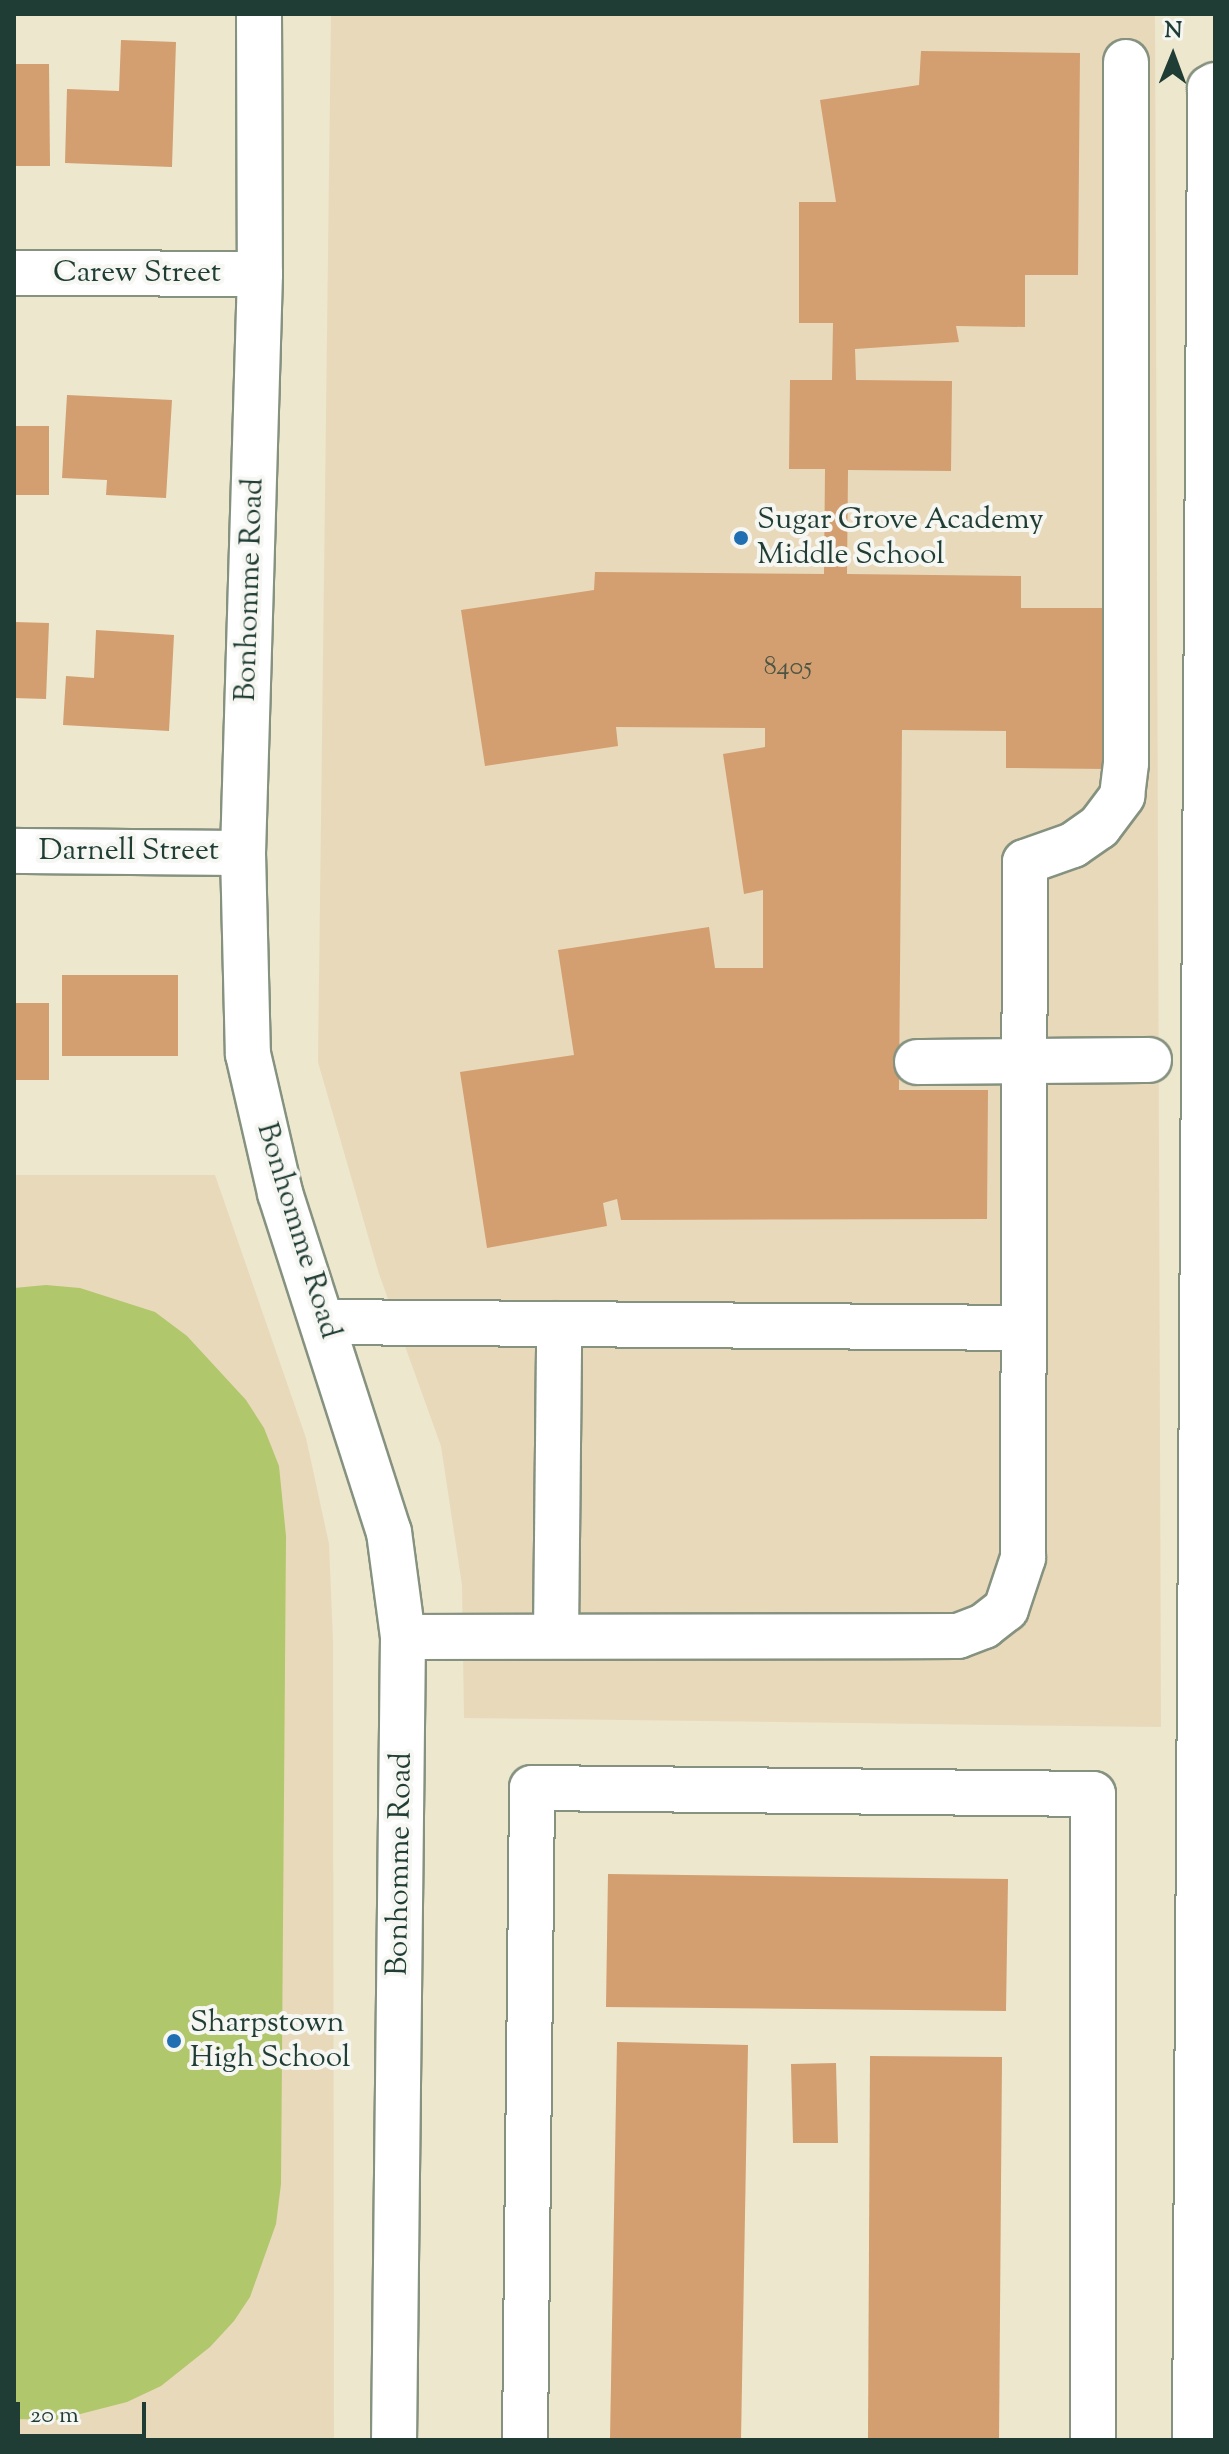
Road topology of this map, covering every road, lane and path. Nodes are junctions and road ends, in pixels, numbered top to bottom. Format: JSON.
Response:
{"nodes":[{"id":1,"x":259,"y":14,"type":"edge"},
{"id":2,"x":1126,"y":62,"type":"dead end"},
{"id":3,"x":1215,"y":85,"type":"edge"},
{"id":4,"x":14,"y":273,"type":"edge"},
{"id":5,"x":260,"y":274,"type":"junction"},
{"id":6,"x":1211,"y":850,"type":"edge"},
{"id":7,"x":14,"y":851,"type":"edge"},
{"id":8,"x":243,"y":853,"type":"junction"},
{"id":9,"x":1023,"y":1059,"type":"junction"},
{"id":10,"x":1149,"y":1060,"type":"dead end"},
{"id":11,"x":917,"y":1062,"type":"dead end"},
{"id":12,"x":323,"y":1322,"type":"junction"},
{"id":13,"x":559,"y":1324,"type":"junction"},
{"id":14,"x":1023,"y":1328,"type":"junction"},
{"id":15,"x":1208,"y":1617,"type":"edge"},
{"id":16,"x":556,"y":1636,"type":"junction"},
{"id":17,"x":403,"y":1637,"type":"junction"},
{"id":18,"x":394,"y":2440,"type":"edge"},
{"id":19,"x":525,"y":2440,"type":"edge"},
{"id":20,"x":1093,"y":2440,"type":"edge"},
{"id":21,"x":1195,"y":2440,"type":"edge"}],
"edges":[{"from":1,"to":5,"type":"street","name":"Bonhomme Road"},
{"from":2,"to":9,"type":"street"},
{"from":3,"to":6,"type":"street"},
{"from":4,"to":5,"type":"street","name":"Carew Street"},
{"from":5,"to":8,"type":"street","name":"Bonhomme Road"},
{"from":6,"to":15,"type":"street"},
{"from":7,"to":8,"type":"street","name":"Darnell Street"},
{"from":8,"to":12,"type":"street","name":"Bonhomme Road"},
{"from":9,"to":10,"type":"street"},
{"from":9,"to":11,"type":"street"},
{"from":9,"to":14,"type":"street"},
{"from":12,"to":13,"type":"street"},
{"from":12,"to":17,"type":"street","name":"Bonhomme Road"},
{"from":13,"to":14,"type":"street"},
{"from":13,"to":16,"type":"street"},
{"from":14,"to":16,"type":"street"},
{"from":15,"to":21,"type":"street"},
{"from":16,"to":17,"type":"street"},
{"from":17,"to":18,"type":"street","name":"Bonhomme Road"},
{"from":19,"to":20,"type":"street"}]}
